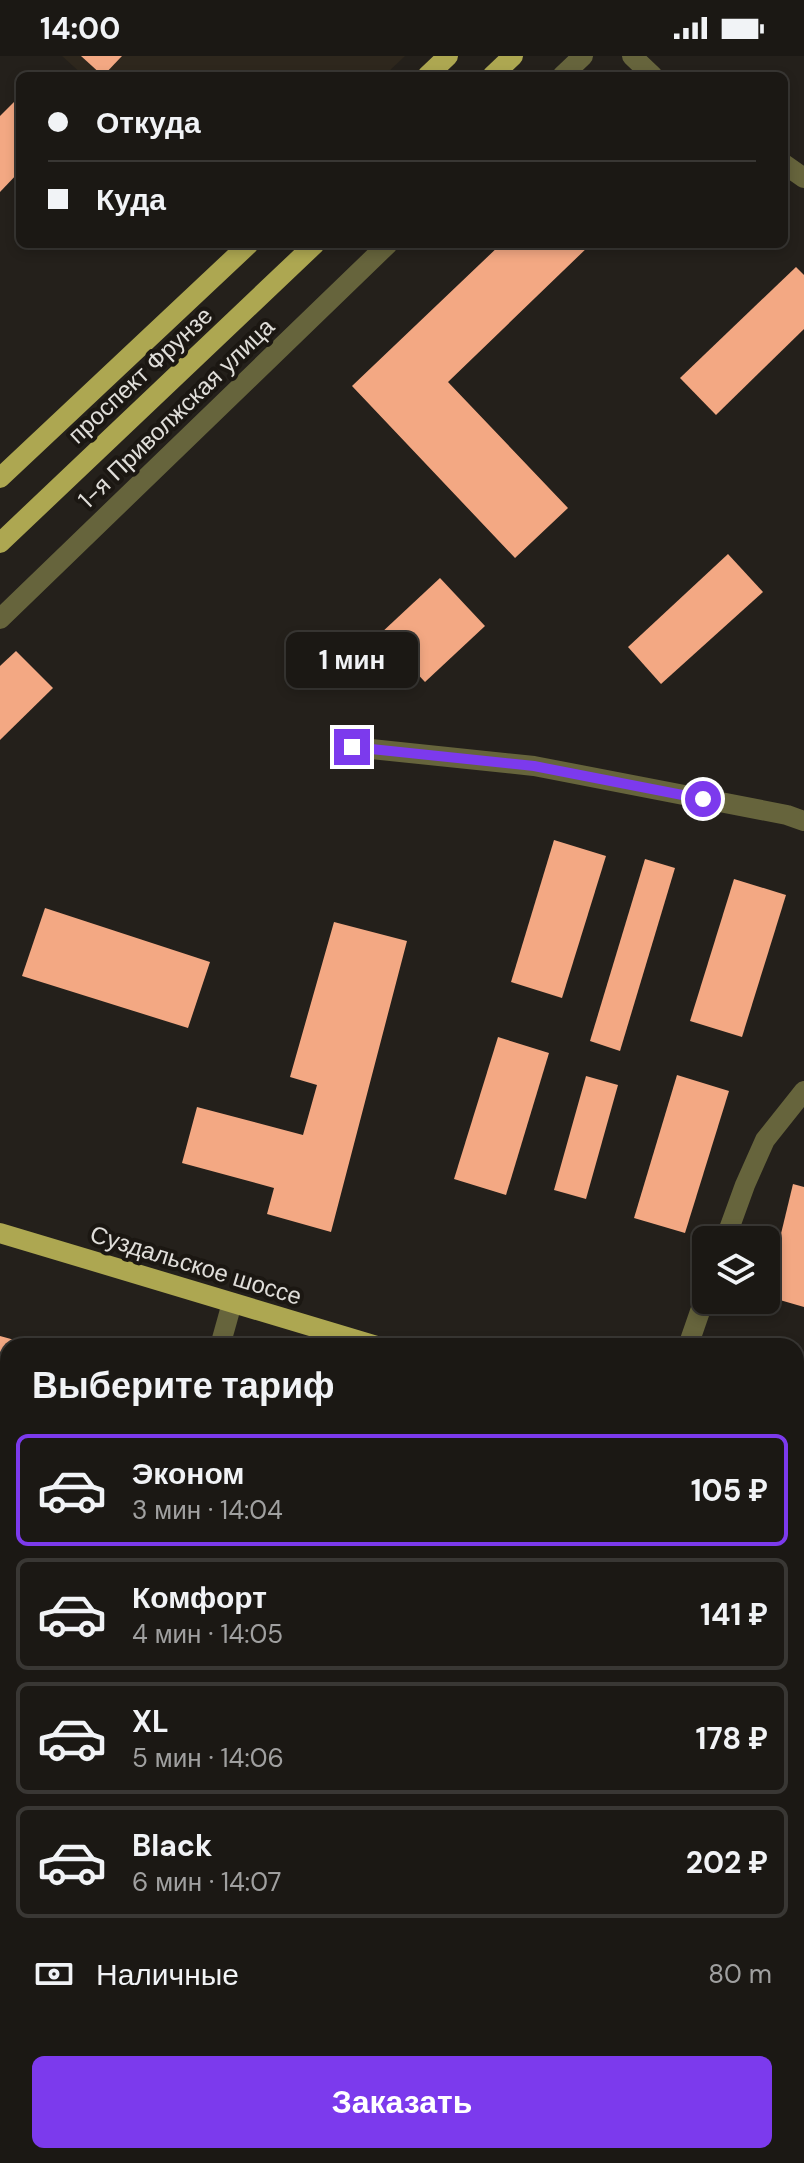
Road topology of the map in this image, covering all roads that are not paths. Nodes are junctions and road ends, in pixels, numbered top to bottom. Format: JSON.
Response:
{"nodes":[{"id":1,"x":448,"y":56,"type":"edge"},
{"id":2,"x":513,"y":56,"type":"edge"},
{"id":3,"x":583,"y":56,"type":"edge"},
{"id":4,"x":632,"y":56,"type":"edge"},
{"id":5,"x":431,"y":72,"type":"edge"},
{"id":6,"x":496,"y":72,"type":"edge"},
{"id":7,"x":566,"y":72,"type":"edge"},
{"id":8,"x":649,"y":72,"type":"edge"},
{"id":9,"x":245,"y":248,"type":"edge"},
{"id":10,"x":311,"y":248,"type":"edge"},
{"id":11,"x":384,"y":248,"type":"edge"},
{"id":12,"x":0,"y":478,"type":"edge"},
{"id":13,"x":0,"y":543,"type":"edge"},
{"id":14,"x":0,"y":619,"type":"edge"},
{"id":15,"x":352,"y":747,"type":"dead end"},
{"id":16,"x":804,"y":821,"type":"edge"},
{"id":17,"x":804,"y":1091,"type":"edge"},
{"id":18,"x":730,"y":1226,"type":"edge"},
{"id":19,"x":0,"y":1233,"type":"edge"},
{"id":20,"x":232,"y":1303,"type":"junction"},
{"id":21,"x":699,"y":1314,"type":"edge"},
{"id":22,"x":222,"y":1338,"type":"edge"},
{"id":23,"x":350,"y":1338,"type":"edge"},
{"id":24,"x":691,"y":1338,"type":"edge"}],
"edges":[{"from":1,"to":5,"type":"main road"},
{"from":2,"to":6,"type":"main road"},
{"from":3,"to":7,"type":"street"},
{"from":4,"to":8,"type":"street"},
{"from":9,"to":12,"type":"main road","name":"проспект Фрунзе"},
{"from":10,"to":13,"type":"main road","name":"проспект Фрунзе"},
{"from":11,"to":14,"type":"street","name":"1-я Приволжская улица"},
{"from":15,"to":16,"type":"street"},
{"from":17,"to":18,"type":"street"},
{"from":19,"to":20,"type":"main road","name":"Суздальское шоссе"},
{"from":20,"to":22,"type":"street"},
{"from":20,"to":23,"type":"main road","name":"Суздальское шоссе"},
{"from":21,"to":24,"type":"street"}]}
